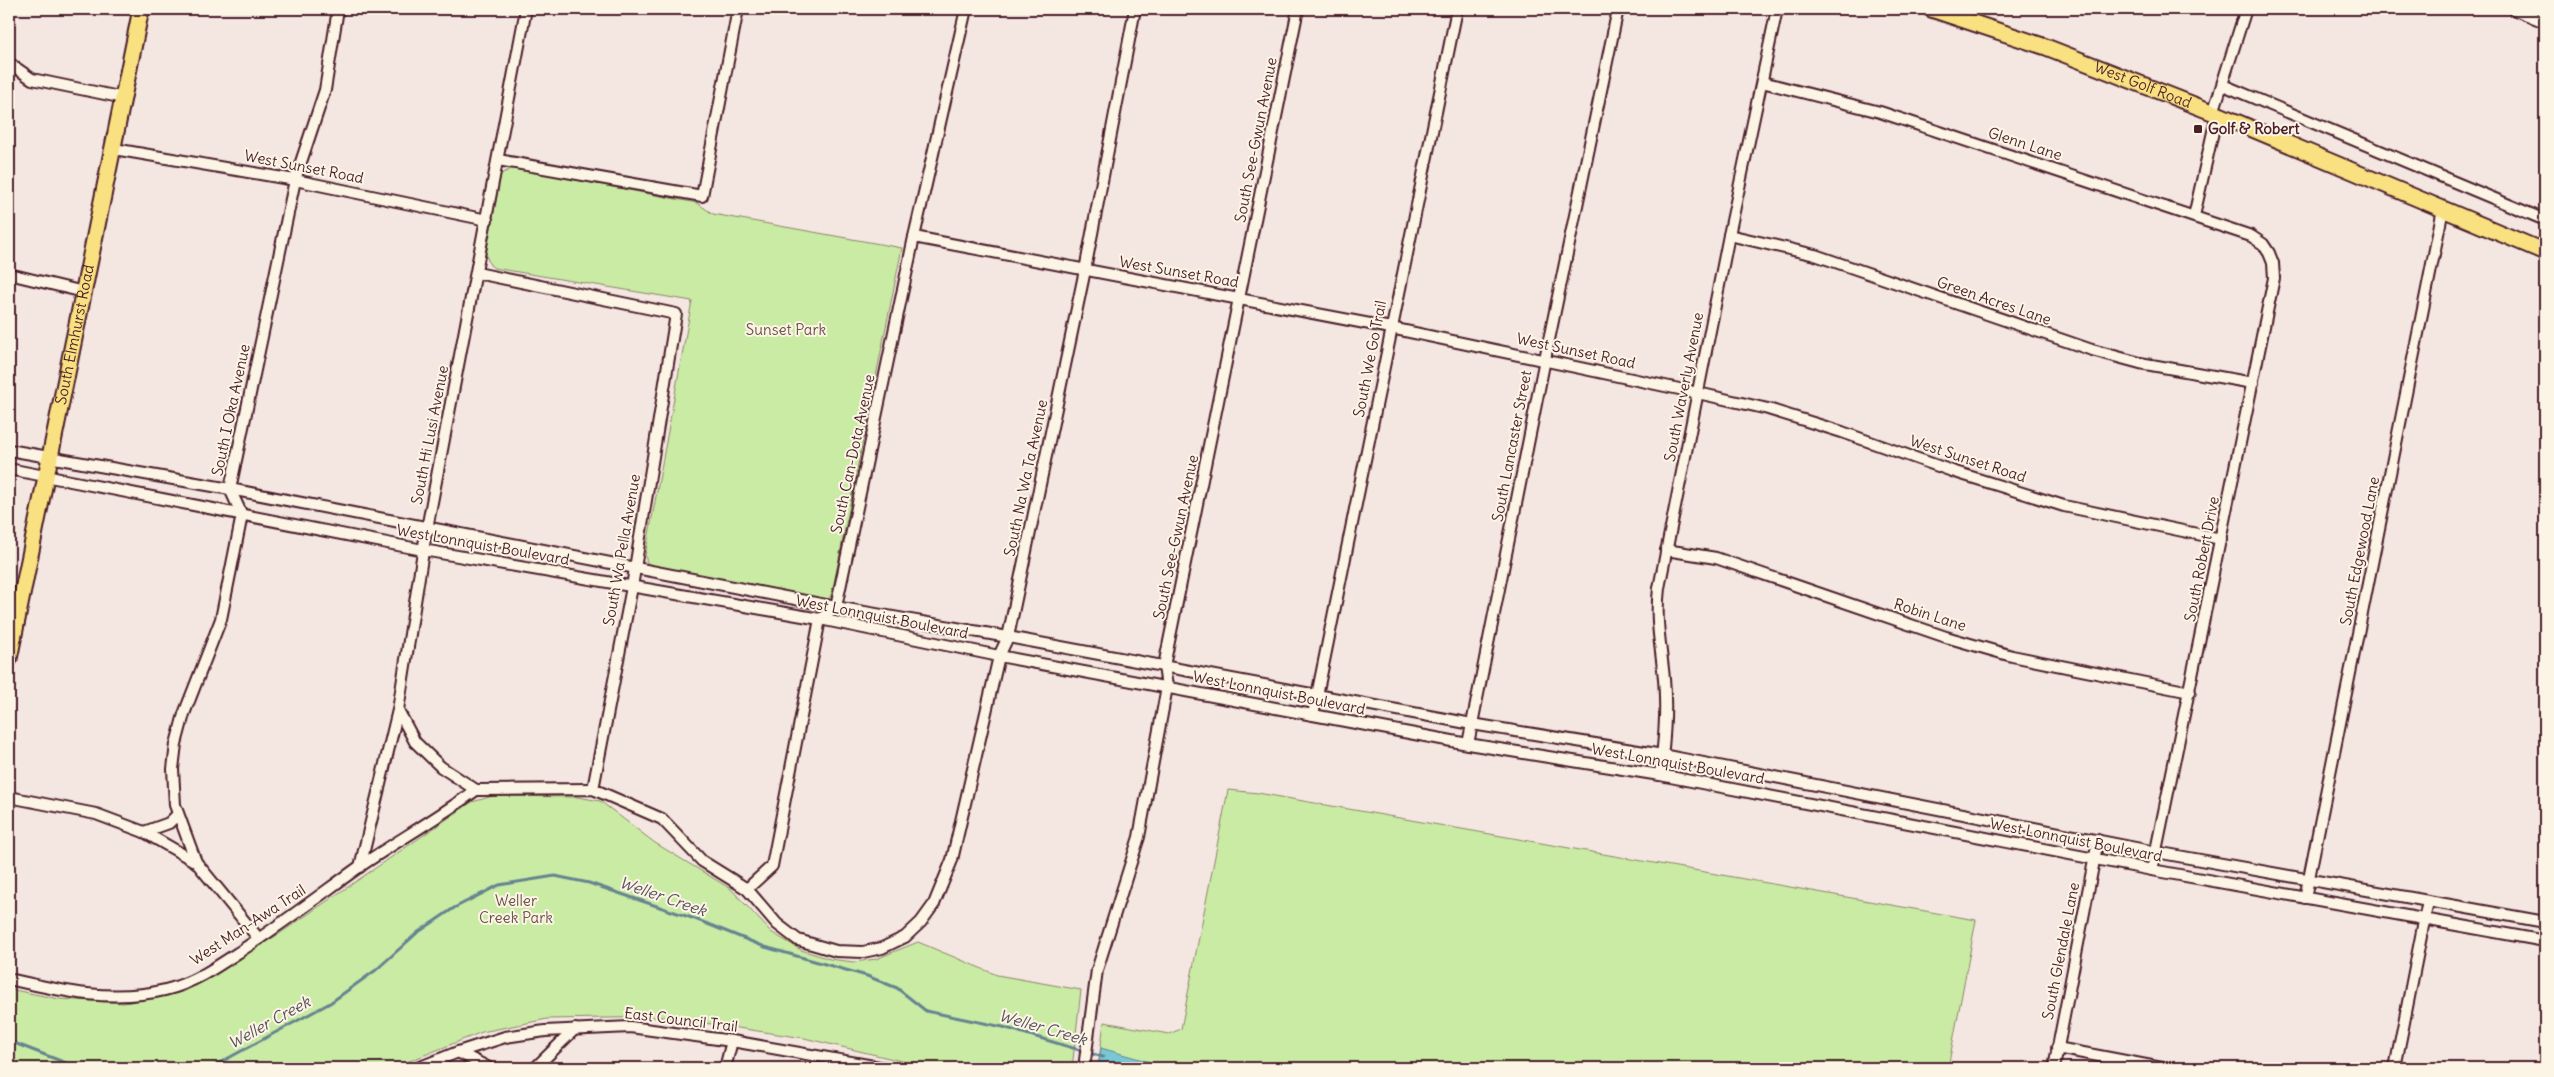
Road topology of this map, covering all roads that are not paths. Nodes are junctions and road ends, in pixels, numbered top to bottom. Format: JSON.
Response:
{"nodes":[{"id":1,"x":142,"y":9,"type":"edge"},
{"id":2,"x":338,"y":9,"type":"edge"},
{"id":3,"x":526,"y":9,"type":"edge"},
{"id":4,"x":738,"y":9,"type":"edge"},
{"id":5,"x":966,"y":9,"type":"edge"},
{"id":6,"x":1135,"y":9,"type":"edge"},
{"id":7,"x":1298,"y":9,"type":"edge"},
{"id":8,"x":1457,"y":9,"type":"edge"},
{"id":9,"x":1618,"y":9,"type":"edge"},
{"id":10,"x":1777,"y":9,"type":"edge"},
{"id":11,"x":1931,"y":9,"type":"edge"},
{"id":12,"x":2246,"y":9,"type":"edge"},
{"id":13,"x":2513,"y":9,"type":"edge"},
{"id":14,"x":2545,"y":22,"type":"edge"},
{"id":15,"x":9,"y":63,"type":"edge"},
{"id":16,"x":1762,"y":82,"type":"junction"},
{"id":17,"x":2223,"y":85,"type":"junction"},
{"id":18,"x":124,"y":98,"type":"junction"},
{"id":19,"x":2215,"y":114,"type":"junction"},
{"id":20,"x":114,"y":149,"type":"junction"},
{"id":21,"x":498,"y":160,"type":"junction"},
{"id":22,"x":295,"y":180,"type":"junction"},
{"id":23,"x":2443,"y":209,"type":"junction"},
{"id":24,"x":2194,"y":216,"type":"junction"},
{"id":25,"x":487,"y":220,"type":"junction"},
{"id":26,"x":2545,"y":220,"type":"edge"},
{"id":27,"x":1729,"y":235,"type":"junction"},
{"id":28,"x":914,"y":237,"type":"junction"},
{"id":29,"x":2545,"y":252,"type":"edge"},
{"id":30,"x":2269,"y":253,"type":"joint"},
{"id":31,"x":1085,"y":270,"type":"junction"},
{"id":32,"x":477,"y":273,"type":"junction"},
{"id":33,"x":9,"y":274,"type":"edge"},
{"id":34,"x":84,"y":292,"type":"junction"},
{"id":35,"x":1239,"y":298,"type":"junction"},
{"id":36,"x":1391,"y":328,"type":"junction"},
{"id":37,"x":1545,"y":359,"type":"junction"},
{"id":38,"x":2253,"y":383,"type":"junction"},
{"id":39,"x":1698,"y":393,"type":"junction"},
{"id":40,"x":9,"y":450,"type":"edge"},
{"id":41,"x":50,"y":456,"type":"junction"},
{"id":42,"x":9,"y":469,"type":"edge"},
{"id":43,"x":46,"y":478,"type":"junction"},
{"id":44,"x":230,"y":489,"type":"junction"},
{"id":45,"x":242,"y":514,"type":"junction"},
{"id":46,"x":428,"y":527,"type":"junction"},
{"id":47,"x":2222,"y":539,"type":"junction"},
{"id":48,"x":423,"y":550,"type":"junction"},
{"id":49,"x":1666,"y":550,"type":"junction"},
{"id":50,"x":635,"y":568,"type":"junction"},
{"id":51,"x":632,"y":587,"type":"junction"},
{"id":52,"x":836,"y":607,"type":"junction"},
{"id":53,"x":820,"y":619,"type":"junction"},
{"id":54,"x":1008,"y":637,"type":"junction"},
{"id":55,"x":999,"y":656,"type":"junction"},
{"id":56,"x":9,"y":659,"type":"edge"},
{"id":57,"x":1164,"y":666,"type":"junction"},
{"id":58,"x":1167,"y":687,"type":"junction"},
{"id":59,"x":2190,"y":692,"type":"junction"},
{"id":60,"x":1317,"y":696,"type":"junction"},
{"id":61,"x":398,"y":710,"type":"junction"},
{"id":62,"x":1313,"y":715,"type":"junction"},
{"id":63,"x":1472,"y":724,"type":"junction"},
{"id":64,"x":1468,"y":744,"type":"junction"},
{"id":65,"x":1663,"y":756,"type":"junction"},
{"id":66,"x":1660,"y":774,"type":"junction"},
{"id":67,"x":592,"y":789,"type":"junction"},
{"id":68,"x":476,"y":790,"type":"junction"},
{"id":69,"x":9,"y":797,"type":"edge"},
{"id":70,"x":178,"y":814,"type":"junction"},
{"id":71,"x":144,"y":832,"type":"junction"},
{"id":72,"x":2098,"y":840,"type":"junction"},
{"id":73,"x":2156,"y":852,"type":"junction"},
{"id":74,"x":2095,"y":859,"type":"junction"},
{"id":75,"x":196,"y":862,"type":"junction"},
{"id":76,"x":360,"y":867,"type":"junction"},
{"id":77,"x":2152,"y":870,"type":"junction"},
{"id":78,"x":2309,"y":879,"type":"junction"},
{"id":79,"x":748,"y":889,"type":"junction"},
{"id":80,"x":2305,"y":898,"type":"junction"},
{"id":81,"x":2428,"y":901,"type":"junction"},
{"id":82,"x":2424,"y":920,"type":"junction"},
{"id":83,"x":2545,"y":922,"type":"edge"},
{"id":84,"x":259,"y":939,"type":"junction"},
{"id":85,"x":2545,"y":941,"type":"edge"},
{"id":86,"x":9,"y":979,"type":"edge"},
{"id":87,"x":575,"y":1029,"type":"junction"},
{"id":88,"x":732,"y":1041,"type":"junction"},
{"id":89,"x":2057,"y":1048,"type":"junction"},
{"id":90,"x":458,"y":1052,"type":"junction"},
{"id":91,"x":418,"y":1068,"type":"edge"},
{"id":92,"x":489,"y":1068,"type":"edge"},
{"id":93,"x":534,"y":1068,"type":"edge"},
{"id":94,"x":725,"y":1068,"type":"edge"},
{"id":95,"x":885,"y":1068,"type":"edge"},
{"id":96,"x":1084,"y":1068,"type":"edge"},
{"id":97,"x":2054,"y":1068,"type":"edge"},
{"id":98,"x":2162,"y":1068,"type":"edge"},
{"id":99,"x":2395,"y":1068,"type":"edge"}],
"edges":[{"from":1,"to":18,"type":"main road","name":"South Elmhurst Road"},
{"from":2,"to":22,"type":"street","name":"South I Oka Avenue"},
{"from":3,"to":21,"type":"street","name":"South Hi Lusi Avenue"},
{"from":4,"to":21,"type":"street"},
{"from":5,"to":28,"type":"street","name":"South Can-Dota Avenue"},
{"from":6,"to":31,"type":"street","name":"South Na Wa Ta Avenue"},
{"from":7,"to":35,"type":"street","name":"South See-Gwun Avenue"},
{"from":8,"to":36,"type":"street","name":"South We Go Trail"},
{"from":9,"to":37,"type":"street","name":"South Lancaster Street"},
{"from":10,"to":16,"type":"street","name":"South Waverly Avenue"},
{"from":11,"to":19,"type":"main road","name":"West Golf Road"},
{"from":12,"to":17,"type":"street"},
{"from":13,"to":14,"type":"street"},
{"from":15,"to":18,"type":"street"},
{"from":16,"to":24,"type":"street","name":"Glenn Lane"},
{"from":16,"to":27,"type":"street","name":"South Waverly Avenue"},
{"from":17,"to":19,"type":"street"},
{"from":17,"to":26,"type":"street"},
{"from":18,"to":20,"type":"main road","name":"South Elmhurst Road"},
{"from":19,"to":23,"type":"main road","name":"West Golf Road"},
{"from":19,"to":24,"type":"street"},
{"from":20,"to":22,"type":"street","name":"West Sunset Road"},
{"from":20,"to":34,"type":"main road","name":"South Elmhurst Road"},
{"from":21,"to":25,"type":"street","name":"South Hi Lusi Avenue"},
{"from":22,"to":25,"type":"street","name":"West Sunset Road"},
{"from":22,"to":44,"type":"street","name":"South I Oka Avenue"},
{"from":23,"to":29,"type":"main road","name":"West Golf Road"},
{"from":23,"to":78,"type":"street","name":"South Edgewood Lane"},
{"from":24,"to":30,"type":"street","name":"Glenn Lane"},
{"from":25,"to":32,"type":"street","name":"South Hi Lusi Avenue"},
{"from":27,"to":38,"type":"street","name":"Green Acres Lane"},
{"from":27,"to":39,"type":"street","name":"South Waverly Avenue"},
{"from":28,"to":31,"type":"street","name":"West Sunset Road"},
{"from":28,"to":52,"type":"street","name":"South Can-Dota Avenue"},
{"from":30,"to":38,"type":"street","name":"South Robert Drive"},
{"from":31,"to":35,"type":"street","name":"West Sunset Road"},
{"from":31,"to":54,"type":"street","name":"South Na Wa Ta Avenue"},
{"from":32,"to":46,"type":"street","name":"South Hi Lusi Avenue"},
{"from":32,"to":50,"type":"street","name":"South Wa Pella Avenue"},
{"from":33,"to":34,"type":"street"},
{"from":34,"to":41,"type":"main road","name":"South Elmhurst Road"},
{"from":35,"to":36,"type":"street","name":"West Sunset Road"},
{"from":35,"to":57,"type":"street","name":"South See-Gwun Avenue"},
{"from":36,"to":37,"type":"street","name":"West Sunset Road"},
{"from":36,"to":60,"type":"street","name":"South We Go Trail"},
{"from":37,"to":39,"type":"street","name":"West Sunset Road"},
{"from":37,"to":63,"type":"street","name":"South Lancaster Street"},
{"from":38,"to":47,"type":"street","name":"South Robert Drive"},
{"from":39,"to":47,"type":"street","name":"West Sunset Road"},
{"from":39,"to":49,"type":"street","name":"South Waverly Avenue"},
{"from":40,"to":41,"type":"street","name":"West Lonnquist Boulevard"},
{"from":41,"to":43,"type":"main road","name":"South Elmhurst Road"},
{"from":41,"to":44,"type":"street","name":"West Lonnquist Boulevard"},
{"from":42,"to":43,"type":"street","name":"West Lonnquist Boulevard"},
{"from":43,"to":45,"type":"street","name":"West Lonnquist Boulevard"},
{"from":43,"to":56,"type":"main road","name":"South Elmhurst Road"},
{"from":44,"to":45,"type":"street","name":"South I Oka Avenue"},
{"from":44,"to":46,"type":"street","name":"West Lonnquist Boulevard"},
{"from":45,"to":48,"type":"street","name":"West Lonnquist Boulevard"},
{"from":45,"to":70,"type":"street"},
{"from":46,"to":48,"type":"street","name":"South Hi Lusi Avenue"},
{"from":46,"to":50,"type":"street","name":"West Lonnquist Boulevard"},
{"from":47,"to":59,"type":"street","name":"South Robert Drive"},
{"from":48,"to":51,"type":"street","name":"West Lonnquist Boulevard"},
{"from":48,"to":61,"type":"street","name":"South Hi Lusi Avenue"},
{"from":49,"to":59,"type":"street","name":"Robin Lane"},
{"from":49,"to":65,"type":"street","name":"South Waverly Avenue"},
{"from":50,"to":51,"type":"street","name":"South Wa Pella Avenue"},
{"from":50,"to":52,"type":"street","name":"West Lonnquist Boulevard"},
{"from":51,"to":53,"type":"street","name":"West Lonnquist Boulevard"},
{"from":51,"to":67,"type":"street","name":"South Wa Pella Avenue"},
{"from":52,"to":53,"type":"street"},
{"from":52,"to":54,"type":"street","name":"West Lonnquist Boulevard"},
{"from":53,"to":55,"type":"street","name":"West Lonnquist Boulevard"},
{"from":53,"to":79,"type":"street"},
{"from":54,"to":55,"type":"street","name":"South Na Wa Ta Avenue"},
{"from":54,"to":57,"type":"street","name":"West Lonnquist Boulevard"},
{"from":55,"to":58,"type":"street","name":"West Lonnquist Boulevard"},
{"from":55,"to":79,"type":"street","name":"South Na Wa Ta Avenue"},
{"from":57,"to":58,"type":"street","name":"South See-Gwun Avenue"},
{"from":57,"to":60,"type":"street","name":"West Lonnquist Boulevard"},
{"from":58,"to":62,"type":"street","name":"West Lonnquist Boulevard"},
{"from":58,"to":96,"type":"street","name":"South See-Gwun Avenue"},
{"from":59,"to":73,"type":"street","name":"South Robert Drive"},
{"from":60,"to":62,"type":"street","name":"South We Go Trail"},
{"from":60,"to":63,"type":"street","name":"West Lonnquist Boulevard"},
{"from":61,"to":68,"type":"street"},
{"from":61,"to":76,"type":"street","name":"South Hi Lusi Avenue"},
{"from":62,"to":64,"type":"street","name":"West Lonnquist Boulevard"},
{"from":63,"to":64,"type":"street","name":"South Lancaster Street"},
{"from":63,"to":65,"type":"street","name":"West Lonnquist Boulevard"},
{"from":64,"to":66,"type":"street","name":"West Lonnquist Boulevard"},
{"from":65,"to":66,"type":"street","name":"South Waverly Avenue"},
{"from":65,"to":72,"type":"street","name":"West Lonnquist Boulevard"},
{"from":66,"to":74,"type":"street","name":"West Lonnquist Boulevard"},
{"from":67,"to":68,"type":"street"},
{"from":67,"to":79,"type":"street"},
{"from":68,"to":76,"type":"street","name":"West Man-Awa Trail"},
{"from":69,"to":71,"type":"street"},
{"from":70,"to":71,"type":"street"},
{"from":70,"to":75,"type":"street"},
{"from":71,"to":75,"type":"street"},
{"from":72,"to":73,"type":"street","name":"West Lonnquist Boulevard"},
{"from":72,"to":74,"type":"street","name":"South Glendale Lane"},
{"from":73,"to":77,"type":"street","name":"South Robert Drive"},
{"from":73,"to":78,"type":"street","name":"West Lonnquist Boulevard"},
{"from":74,"to":77,"type":"street","name":"West Lonnquist Boulevard"},
{"from":74,"to":89,"type":"street","name":"South Glendale Lane"},
{"from":75,"to":84,"type":"street"},
{"from":76,"to":84,"type":"street","name":"West Man-Awa Trail"},
{"from":77,"to":80,"type":"street","name":"West Lonnquist Boulevard"},
{"from":78,"to":80,"type":"street","name":"South Edgewood Lane"},
{"from":78,"to":81,"type":"street","name":"West Lonnquist Boulevard"},
{"from":80,"to":82,"type":"street","name":"West Lonnquist Boulevard"},
{"from":81,"to":82,"type":"street"},
{"from":81,"to":83,"type":"street","name":"West Lonnquist Boulevard"},
{"from":82,"to":85,"type":"street","name":"West Lonnquist Boulevard"},
{"from":82,"to":99,"type":"street"},
{"from":84,"to":86,"type":"street","name":"West Man-Awa Trail"},
{"from":87,"to":88,"type":"street","name":"East Council Trail"},
{"from":87,"to":90,"type":"street","name":"East Council Trail"},
{"from":87,"to":93,"type":"street"},
{"from":88,"to":94,"type":"street"},
{"from":88,"to":95,"type":"street","name":"East Council Trail"},
{"from":89,"to":97,"type":"street","name":"South Glendale Lane"},
{"from":89,"to":98,"type":"street"},
{"from":90,"to":91,"type":"street","name":"East Council Trail"},
{"from":90,"to":92,"type":"street"}]}
